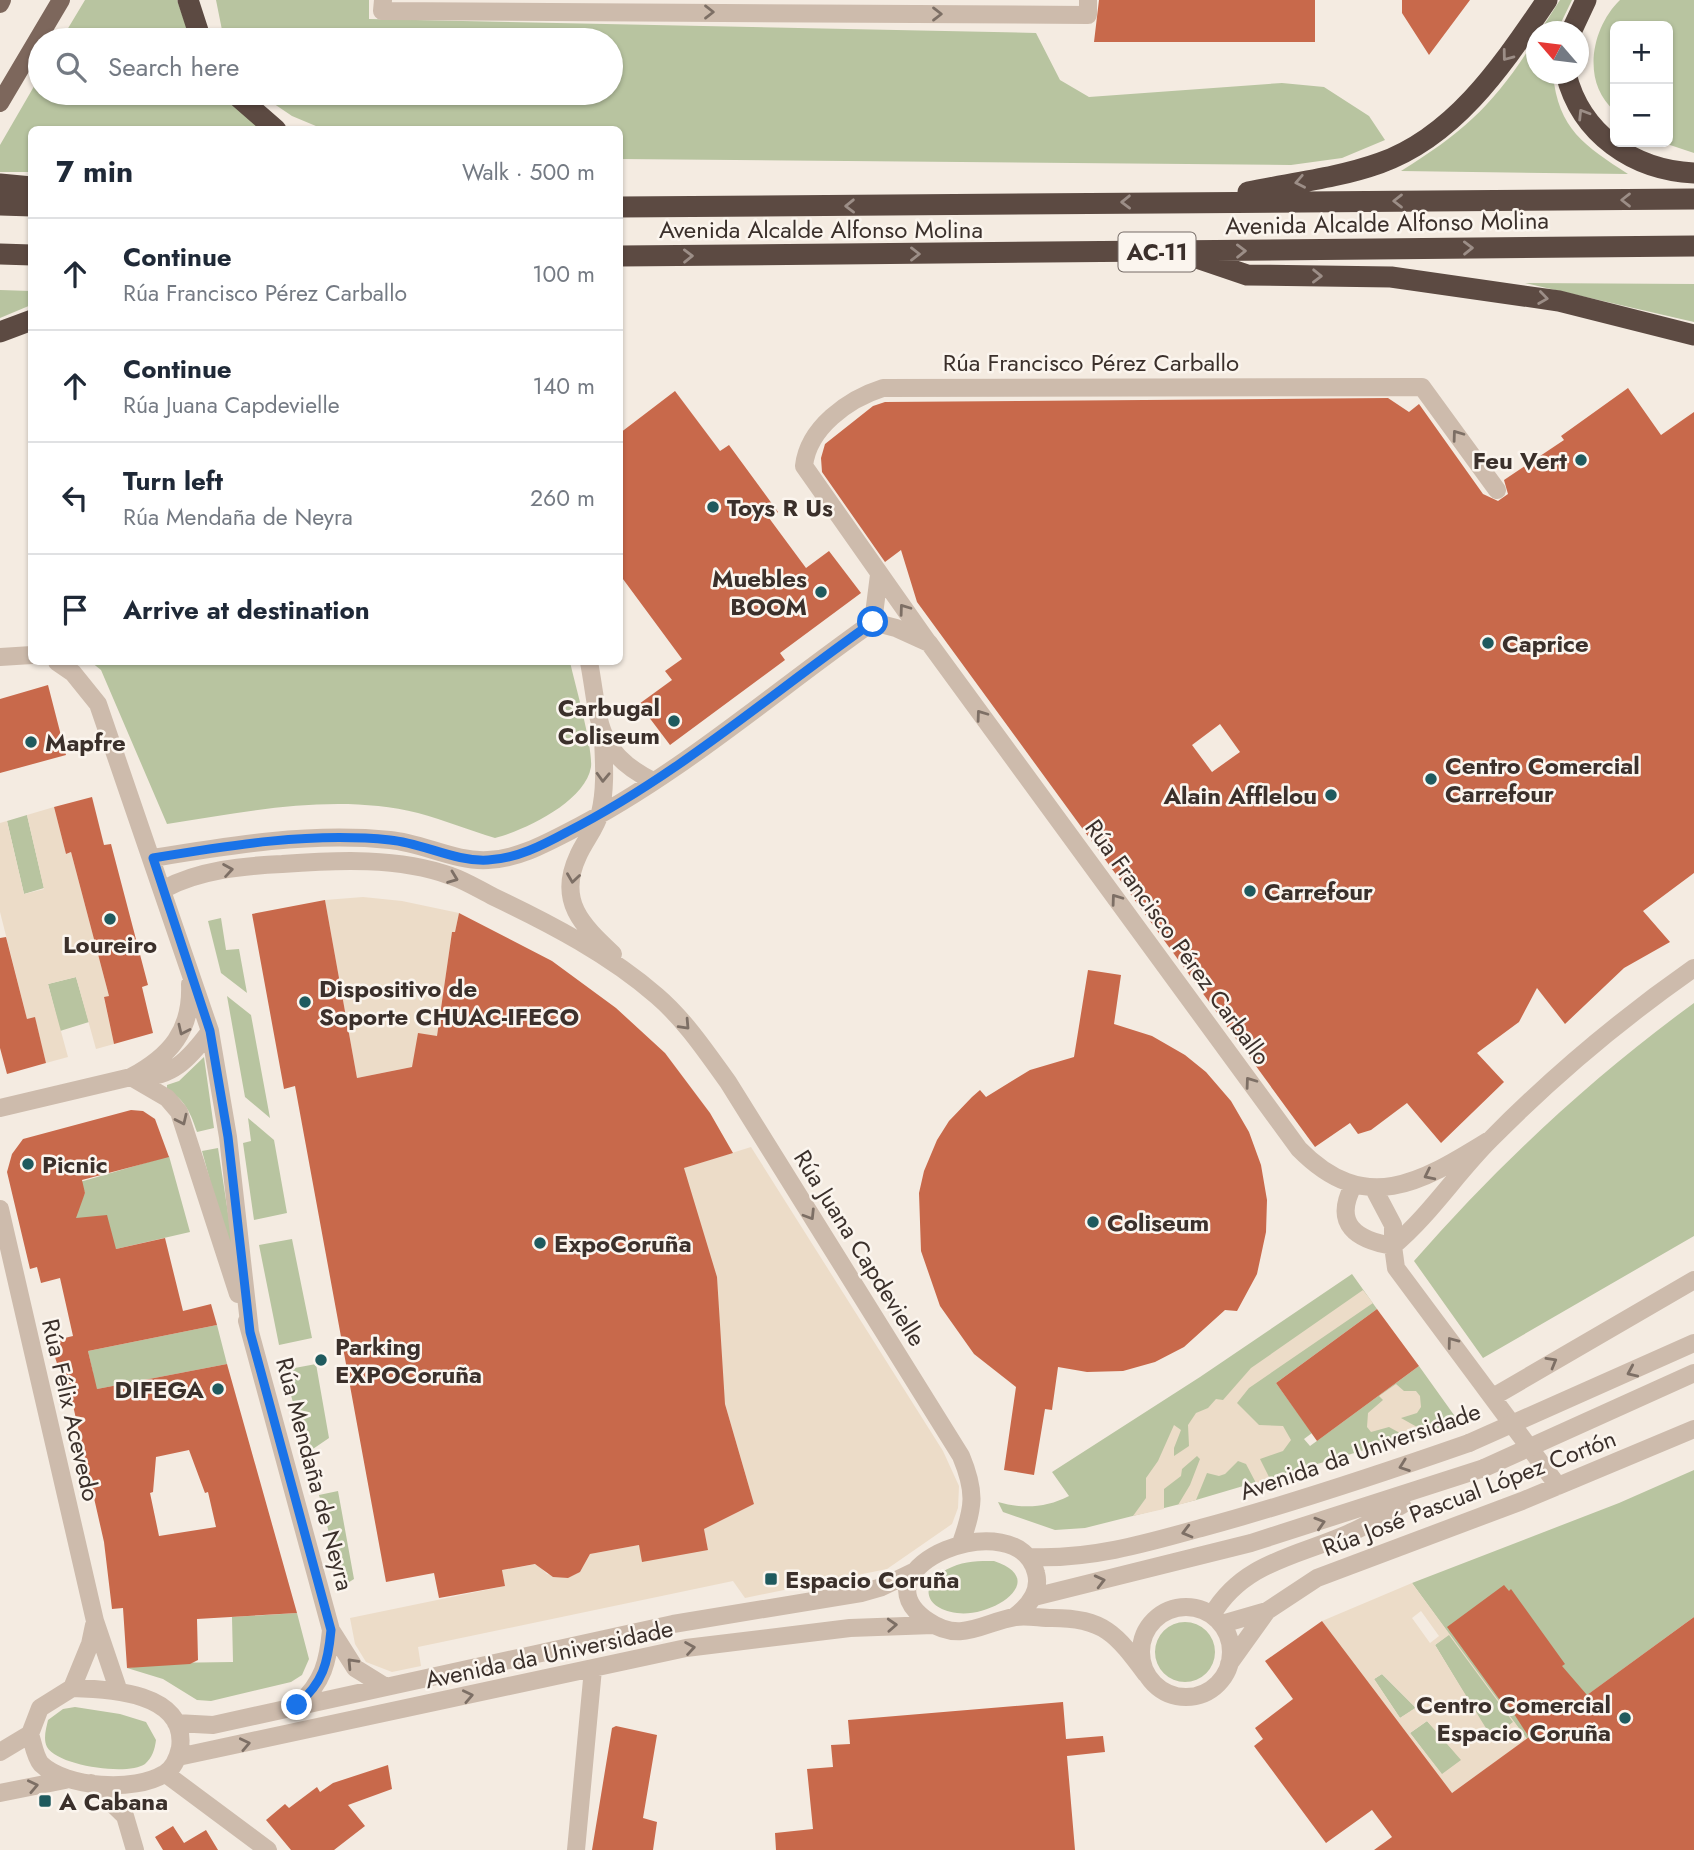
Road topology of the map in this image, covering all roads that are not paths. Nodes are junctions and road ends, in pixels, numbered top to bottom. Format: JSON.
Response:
{"nodes":[{"id":1,"x":61,"y":0,"type":"edge"},
{"id":2,"x":188,"y":0,"type":"edge"},
{"id":3,"x":383,"y":0,"type":"edge"},
{"id":4,"x":1088,"y":0,"type":"edge"},
{"id":5,"x":1547,"y":0,"type":"edge"},
{"id":6,"x":1586,"y":0,"type":"edge"},
{"id":7,"x":1574,"y":21,"type":"edge"},
{"id":8,"x":44,"y":28,"type":"edge"},
{"id":9,"x":197,"y":28,"type":"edge"},
{"id":10,"x":28,"y":56,"type":"edge"},
{"id":11,"x":1570,"y":84,"type":"edge"},
{"id":12,"x":0,"y":103,"type":"edge"},
{"id":13,"x":248,"y":105,"type":"edge"},
{"id":14,"x":271,"y":126,"type":"edge"},
{"id":15,"x":1694,"y":173,"type":"edge"},
{"id":16,"x":0,"y":184,"type":"edge"},
{"id":17,"x":28,"y":187,"type":"edge"},
{"id":18,"x":1694,"y":199,"type":"edge"},
{"id":19,"x":623,"y":200,"type":"edge"},
{"id":20,"x":1195,"y":202,"type":"junction"},
{"id":21,"x":0,"y":205,"type":"edge"},
{"id":22,"x":28,"y":206,"type":"edge"},
{"id":23,"x":623,"y":207,"type":"edge"},
{"id":24,"x":662,"y":207,"type":"junction"},
{"id":25,"x":1694,"y":246,"type":"edge"},
{"id":26,"x":1179,"y":251,"type":"junction"},
{"id":27,"x":0,"y":254,"type":"edge"},
{"id":28,"x":28,"y":255,"type":"edge"},
{"id":29,"x":623,"y":256,"type":"edge"},
{"id":30,"x":28,"y":322,"type":"edge"},
{"id":31,"x":0,"y":332,"type":"edge"},
{"id":32,"x":1694,"y":334,"type":"edge"},
{"id":33,"x":1497,"y":490,"type":"dead end"},
{"id":34,"x":879,"y":575,"type":"junction"},
{"id":35,"x":873,"y":622,"type":"junction"},
{"id":36,"x":929,"y":643,"type":"junction"},
{"id":37,"x":28,"y":655,"type":"edge"},
{"id":38,"x":0,"y":657,"type":"edge"},
{"id":39,"x":62,"y":665,"type":"edge"},
{"id":40,"x":590,"y":665,"type":"edge"},
{"id":41,"x":603,"y":738,"type":"junction"},
{"id":42,"x":653,"y":781,"type":"junction"},
{"id":43,"x":599,"y":816,"type":"junction"},
{"id":44,"x":153,"y":858,"type":"junction"},
{"id":45,"x":164,"y":889,"type":"junction"},
{"id":46,"x":189,"y":963,"type":"junction"},
{"id":47,"x":1694,"y":968,"type":"edge"},
{"id":48,"x":658,"y":997,"type":"junction"},
{"id":49,"x":210,"y":1031,"type":"junction"},
{"id":50,"x":131,"y":1077,"type":"junction"},
{"id":51,"x":0,"y":1108,"type":"edge"},
{"id":52,"x":1488,"y":1141,"type":"junction"},
{"id":53,"x":1353,"y":1186,"type":"junction"},
{"id":54,"x":1374,"y":1189,"type":"junction"},
{"id":55,"x":0,"y":1209,"type":"edge"},
{"id":56,"x":1393,"y":1246,"type":"junction"},
{"id":57,"x":1694,"y":1280,"type":"edge"},
{"id":58,"x":250,"y":1332,"type":"junction"},
{"id":59,"x":1694,"y":1343,"type":"edge"},
{"id":60,"x":1694,"y":1373,"type":"edge"},
{"id":61,"x":1493,"y":1397,"type":"junction"},
{"id":62,"x":1694,"y":1429,"type":"edge"},
{"id":63,"x":1438,"y":1484,"type":"junction"},
{"id":64,"x":1558,"y":1486,"type":"junction"},
{"id":65,"x":961,"y":1543,"type":"junction"},
{"id":66,"x":1029,"y":1557,"type":"junction"},
{"id":67,"x":915,"y":1571,"type":"junction"},
{"id":68,"x":1034,"y":1597,"type":"junction"},
{"id":69,"x":1267,"y":1611,"type":"junction"},
{"id":70,"x":1014,"y":1617,"type":"junction"},
{"id":71,"x":1217,"y":1619,"type":"junction"},
{"id":72,"x":94,"y":1621,"type":"junction"},
{"id":73,"x":933,"y":1625,"type":"junction"},
{"id":74,"x":331,"y":1630,"type":"junction"},
{"id":75,"x":1229,"y":1664,"type":"junction"},
{"id":76,"x":593,"y":1669,"type":"junction"},
{"id":77,"x":1146,"y":1674,"type":"junction"},
{"id":78,"x":384,"y":1686,"type":"junction"},
{"id":79,"x":72,"y":1688,"type":"junction"},
{"id":80,"x":118,"y":1689,"type":"junction"},
{"id":81,"x":297,"y":1705,"type":"junction"},
{"id":82,"x":176,"y":1723,"type":"junction"},
{"id":83,"x":30,"y":1734,"type":"junction"},
{"id":84,"x":0,"y":1752,"type":"edge"},
{"id":85,"x":178,"y":1758,"type":"junction"},
{"id":86,"x":166,"y":1774,"type":"junction"},
{"id":87,"x":65,"y":1780,"type":"junction"},
{"id":88,"x":91,"y":1783,"type":"junction"},
{"id":89,"x":137,"y":1785,"type":"junction"},
{"id":90,"x":0,"y":1793,"type":"edge"},
{"id":91,"x":127,"y":1821,"type":"junction"},
{"id":92,"x":135,"y":1850,"type":"edge"},
{"id":93,"x":143,"y":1850,"type":"edge"},
{"id":94,"x":268,"y":1850,"type":"edge"},
{"id":95,"x":576,"y":1850,"type":"edge"}],
"edges":[{"from":1,"to":8,"type":"main road"},
{"from":2,"to":9,"type":"highway"},
{"from":3,"to":4,"type":"street","one_way":true},
{"from":5,"to":20,"type":"highway","one_way":true},
{"from":6,"to":7,"type":"highway"},
{"from":10,"to":12,"type":"main road"},
{"from":15,"to":11,"type":"highway","one_way":true},
{"from":13,"to":14,"type":"highway"},
{"from":16,"to":17,"type":"highway"},
{"from":18,"to":20,"type":"highway","name":"Avenida Alcalde Alfonso Molina","number":"AC-11","one_way":true},
{"from":19,"to":24,"type":"highway"},
{"from":20,"to":24,"type":"highway","name":"Avenida Alcalde Alfonso Molina","number":"AC-11","one_way":true},
{"from":21,"to":22,"type":"highway"},
{"from":23,"to":24,"type":"highway","name":"Avenida Alcalde Alfonso Molina","number":"AC-11"},
{"from":26,"to":25,"type":"highway","name":"Avenida Alcalde Alfonso Molina","number":"AC-11","one_way":true},
{"from":29,"to":26,"type":"highway","name":"Avenida Alcalde Alfonso Molina","number":"AC-11","one_way":true},
{"from":26,"to":32,"type":"highway","one_way":true},
{"from":27,"to":28,"type":"highway"},
{"from":30,"to":31,"type":"highway"},
{"from":33,"to":34,"type":"street","name":"Rúa Francisco Pérez Carballo","one_way":true},
{"from":34,"to":35,"type":"street"},
{"from":36,"to":34,"type":"street","name":"Rúa Francisco Pérez Carballo","one_way":true},
{"from":35,"to":36,"type":"street","name":"Rúa Francisco Pérez Carballo"},
{"from":35,"to":42,"type":"street"},
{"from":53,"to":36,"type":"street","name":"Rúa Francisco Pérez Carballo","one_way":true},
{"from":37,"to":38,"type":"street"},
{"from":39,"to":44,"type":"street","name":"Rúa Mendaña de Neyra"},
{"from":40,"to":41,"type":"street","name":"Rúa Juana Capdevielle"},
{"from":41,"to":42,"type":"street"},
{"from":41,"to":43,"type":"street","name":"Rúa Juana Capdevielle","one_way":true},
{"from":42,"to":43,"type":"street"},
{"from":43,"to":44,"type":"street"},
{"from":43,"to":48,"type":"street","name":"Rúa Juana Capdevielle","one_way":true},
{"from":44,"to":45,"type":"street","name":"Rúa Mendaña de Neyra"},
{"from":45,"to":46,"type":"street","name":"Rúa Mendaña de Neyra"},
{"from":45,"to":48,"type":"street","name":"Rúa Juana Capdevielle","one_way":true},
{"from":46,"to":49,"type":"street","name":"Rúa Mendaña de Neyra"},
{"from":46,"to":50,"type":"street","one_way":true},
{"from":47,"to":52,"type":"street","name":"Rúa Francisco Pérez Carballo"},
{"from":48,"to":65,"type":"street","name":"Rúa Juana Capdevielle","one_way":true},
{"from":49,"to":50,"type":"street"},
{"from":49,"to":58,"type":"street","name":"Rúa Mendaña de Neyra"},
{"from":50,"to":51,"type":"street"},
{"from":50,"to":58,"type":"street","name":"Rúa Mendaña de Neyra","one_way":true},
{"from":52,"to":54,"type":"street","name":"Rúa Francisco Pérez Carballo","one_way":true},
{"from":52,"to":56,"type":"street","name":"Rúa Francisco Pérez Carballo"},
{"from":53,"to":54,"type":"street","name":"Rúa Francisco Pérez Carballo"},
{"from":53,"to":56,"type":"street"},
{"from":54,"to":56,"type":"street"},
{"from":55,"to":72,"type":"street","name":"Rúa Félix Acevedo"},
{"from":61,"to":56,"type":"street","one_way":true},
{"from":61,"to":57,"type":"street","one_way":true},
{"from":58,"to":74,"type":"street","name":"Rúa Mendaña de Neyra"},
{"from":59,"to":66,"type":"street","name":"Avenida da Universidade","one_way":true,"bridge":true},
{"from":60,"to":63,"type":"street","bridge":true},
{"from":61,"to":64,"type":"street"},
{"from":62,"to":64,"type":"street","name":"Rúa José Pascual López Cortón"},
{"from":68,"to":63,"type":"street","one_way":true},
{"from":63,"to":71,"type":"street"},
{"from":64,"to":69,"type":"street","name":"Rúa José Pascual López Cortón"},
{"from":65,"to":66,"type":"street"},
{"from":65,"to":67,"type":"street"},
{"from":66,"to":68,"type":"street"},
{"from":67,"to":73,"type":"street"},
{"from":67,"to":78,"type":"street","name":"Avenida da Universidade"},
{"from":68,"to":70,"type":"street"},
{"from":69,"to":71,"type":"street","name":"Rúa José Pascual López Cortón"},
{"from":69,"to":75,"type":"street","name":"Rúa José Pascual López Cortón"},
{"from":70,"to":73,"type":"street"},
{"from":70,"to":77,"type":"street","name":"Rúa José Pascual López Cortón"},
{"from":71,"to":75,"type":"street"},
{"from":71,"to":77,"type":"street","name":"Rúa José Pascual López Cortón"},
{"from":72,"to":79,"type":"street","name":"Rúa Félix Acevedo"},
{"from":72,"to":80,"type":"street","name":"Rúa Félix Acevedo"},
{"from":76,"to":73,"type":"street","name":"Avenida da Universidade","one_way":true},
{"from":78,"to":74,"type":"street","name":"Rúa Mendaña de Neyra","one_way":true},
{"from":74,"to":81,"type":"street","name":"Rúa Mendaña de Neyra"},
{"from":75,"to":77,"type":"street","name":"Rúa José Pascual López Cortón"},
{"from":85,"to":76,"type":"street","name":"Avenida da Universidade","one_way":true},
{"from":76,"to":95,"type":"street"},
{"from":78,"to":81,"type":"street","name":"Avenida da Universidade"},
{"from":79,"to":80,"type":"street"},
{"from":79,"to":83,"type":"street"},
{"from":80,"to":82,"type":"street"},
{"from":81,"to":82,"type":"street","name":"Avenida da Universidade"},
{"from":82,"to":85,"type":"street"},
{"from":83,"to":84,"type":"street"},
{"from":83,"to":87,"type":"street"},
{"from":85,"to":86,"type":"street"},
{"from":86,"to":89,"type":"street"},
{"from":86,"to":94,"type":"street"},
{"from":87,"to":88,"type":"street"},
{"from":90,"to":87,"type":"street","one_way":true},
{"from":88,"to":89,"type":"street"},
{"from":88,"to":91,"type":"street"},
{"from":89,"to":91,"type":"street"},
{"from":91,"to":92,"type":"street"},
{"from":91,"to":93,"type":"street"}]}
